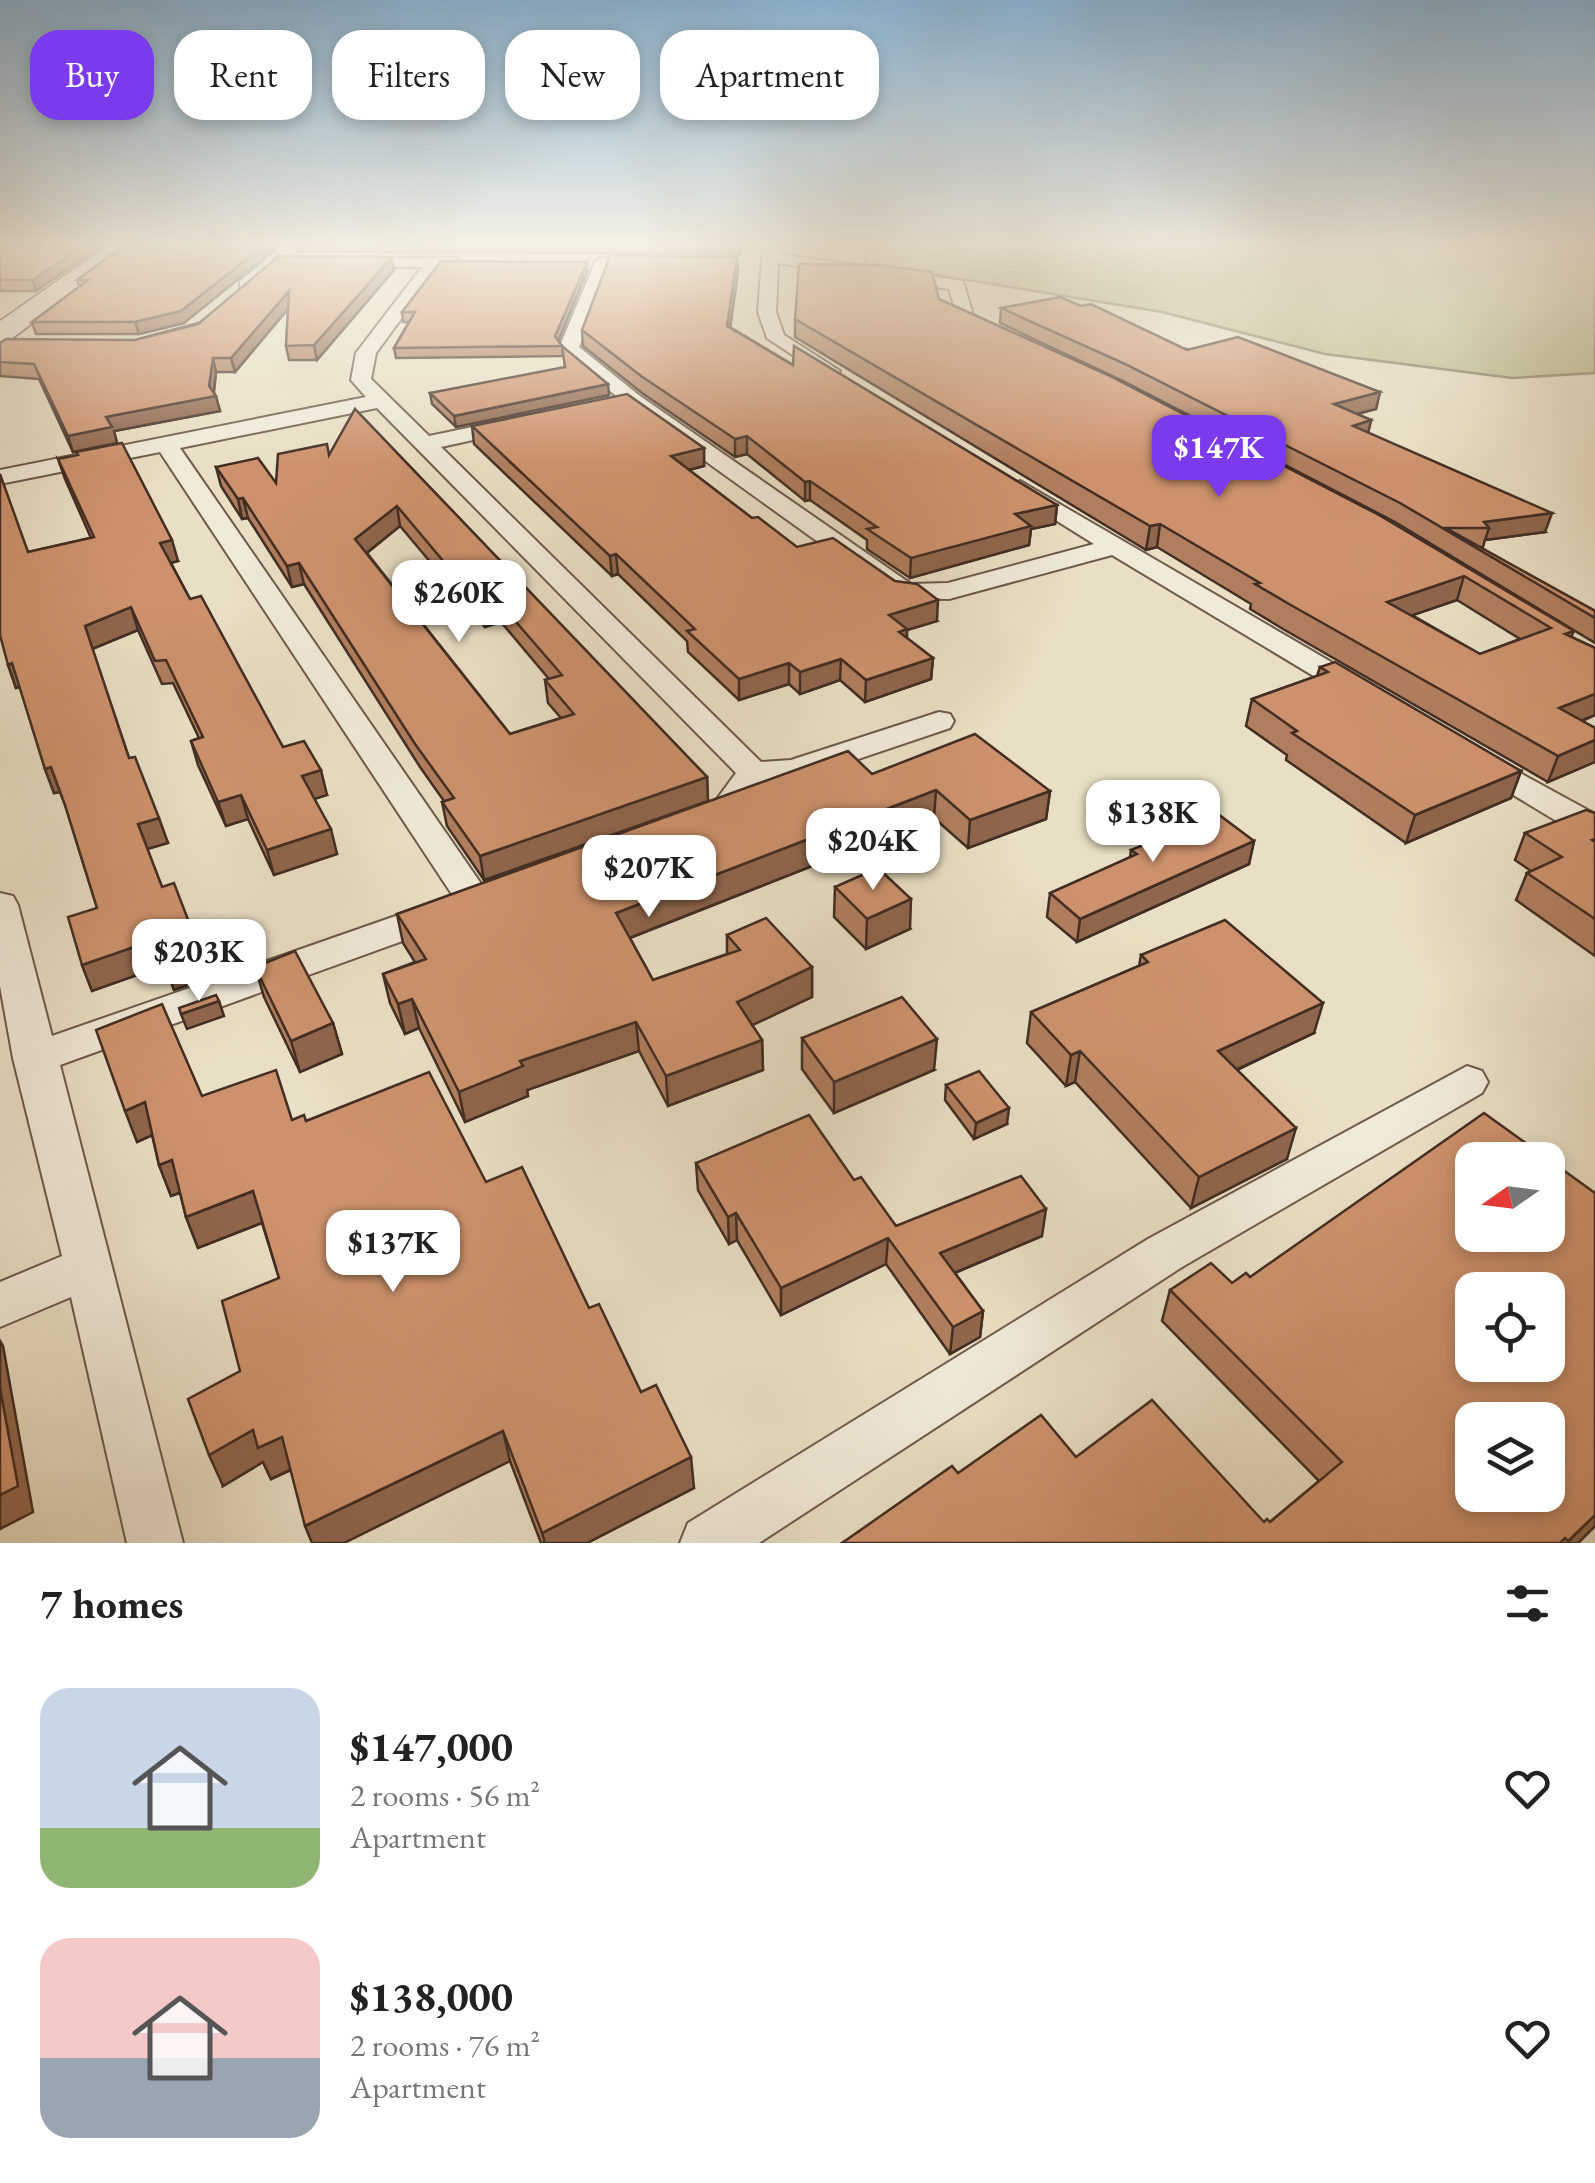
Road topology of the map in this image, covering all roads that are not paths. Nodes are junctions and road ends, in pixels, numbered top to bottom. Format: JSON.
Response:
{"nodes":[{"id":1,"x":33,"y":319,"type":"edge"},
{"id":2,"x":391,"y":319,"type":"edge"},
{"id":3,"x":580,"y":319,"type":"edge"},
{"id":4,"x":769,"y":319,"type":"edge"},
{"id":5,"x":967,"y":319,"type":"edge"},
{"id":6,"x":7,"y":340,"type":"edge"},
{"id":7,"x":1015,"y":342,"type":"edge"},
{"id":8,"x":844,"y":379,"type":"edge"},
{"id":9,"x":383,"y":400,"type":"junction"},
{"id":10,"x":537,"y":420,"type":"edge"},
{"id":11,"x":166,"y":444,"type":"junction"},
{"id":12,"x":423,"y":444,"type":"junction"},
{"id":13,"x":996,"y":473,"type":"edge"},
{"id":14,"x":0,"y":477,"type":"edge"},
{"id":15,"x":1114,"y":546,"type":"junction"},
{"id":16,"x":1389,"y":708,"type":"edge"},
{"id":17,"x":939,"y":721,"type":"dead end"},
{"id":18,"x":1458,"y":748,"type":"edge"},
{"id":19,"x":753,"y":772,"type":"junction"},
{"id":20,"x":690,"y":823,"type":"edge"},
{"id":21,"x":1595,"y":829,"type":"edge"},
{"id":22,"x":0,"y":905,"type":"edge"},
{"id":23,"x":34,"y":1058,"type":"junction"},
{"id":24,"x":1467,"y":1082,"type":"dead end"},
{"id":25,"x":86,"y":1268,"type":"junction"},
{"id":26,"x":0,"y":1305,"type":"edge"},
{"id":27,"x":156,"y":1543,"type":"edge"},
{"id":28,"x":708,"y":1543,"type":"edge"}],
"edges":[{"from":1,"to":6,"type":"street"},
{"from":2,"to":9,"type":"street"},
{"from":3,"to":15,"type":"street"},
{"from":4,"to":8,"type":"street"},
{"from":5,"to":7,"type":"street"},
{"from":9,"to":11,"type":"street"},
{"from":9,"to":12,"type":"street"},
{"from":10,"to":12,"type":"street"},
{"from":11,"to":14,"type":"street"},
{"from":11,"to":23,"type":"street"},
{"from":12,"to":19,"type":"street"},
{"from":13,"to":15,"type":"street"},
{"from":15,"to":16,"type":"street"},
{"from":17,"to":19,"type":"street"},
{"from":18,"to":21,"type":"street"},
{"from":19,"to":20,"type":"street"},
{"from":22,"to":23,"type":"street"},
{"from":23,"to":25,"type":"street"},
{"from":24,"to":28,"type":"street"},
{"from":25,"to":26,"type":"street"},
{"from":25,"to":27,"type":"street"}]}
